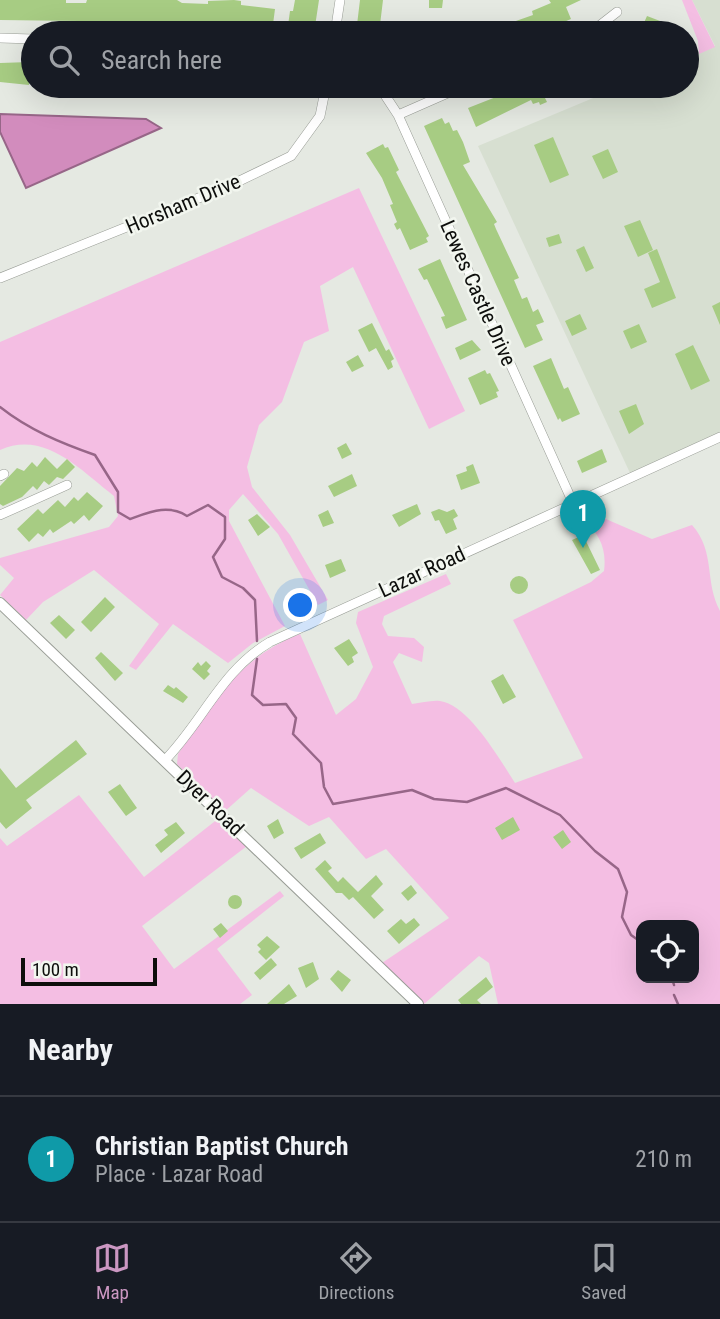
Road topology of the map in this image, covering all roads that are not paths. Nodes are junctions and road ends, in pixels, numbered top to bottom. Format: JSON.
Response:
{"nodes":[{"id":1,"x":340,"y":0,"type":"edge"},
{"id":2,"x":617,"y":12,"type":"dead end"},
{"id":3,"x":337,"y":21,"type":"edge"},
{"id":4,"x":605,"y":21,"type":"edge"},
{"id":5,"x":0,"y":38,"type":"edge"},
{"id":6,"x":21,"y":39,"type":"edge"},
{"id":7,"x":324,"y":98,"type":"edge"},
{"id":8,"x":387,"y":98,"type":"edge"},
{"id":9,"x":437,"y":98,"type":"edge"},
{"id":10,"x":398,"y":115,"type":"junction"},
{"id":11,"x":0,"y":278,"type":"edge"},
{"id":12,"x":720,"y":437,"type":"edge"},
{"id":13,"x":67,"y":485,"type":"dead end"},
{"id":14,"x":573,"y":503,"type":"junction"},
{"id":15,"x":0,"y":515,"type":"edge"},
{"id":16,"x":0,"y":603,"type":"edge"},
{"id":17,"x":165,"y":760,"type":"junction"},
{"id":18,"x":418,"y":1004,"type":"edge"}],
"edges":[{"from":1,"to":3,"type":"street"},
{"from":2,"to":4,"type":"street"},
{"from":5,"to":6,"type":"street"},
{"from":7,"to":11,"type":"street","name":"Horsham Drive"},
{"from":8,"to":10,"type":"street","name":"Lewes Castle Drive"},
{"from":9,"to":10,"type":"street"},
{"from":10,"to":14,"type":"street","name":"Lewes Castle Drive"},
{"from":12,"to":14,"type":"street","name":"Lazar Road"},
{"from":13,"to":15,"type":"street"},
{"from":14,"to":17,"type":"street","name":"Lazar Road"},
{"from":16,"to":17,"type":"street","name":"Dyer Road"},
{"from":17,"to":18,"type":"street","name":"Dyer Road"}]}
